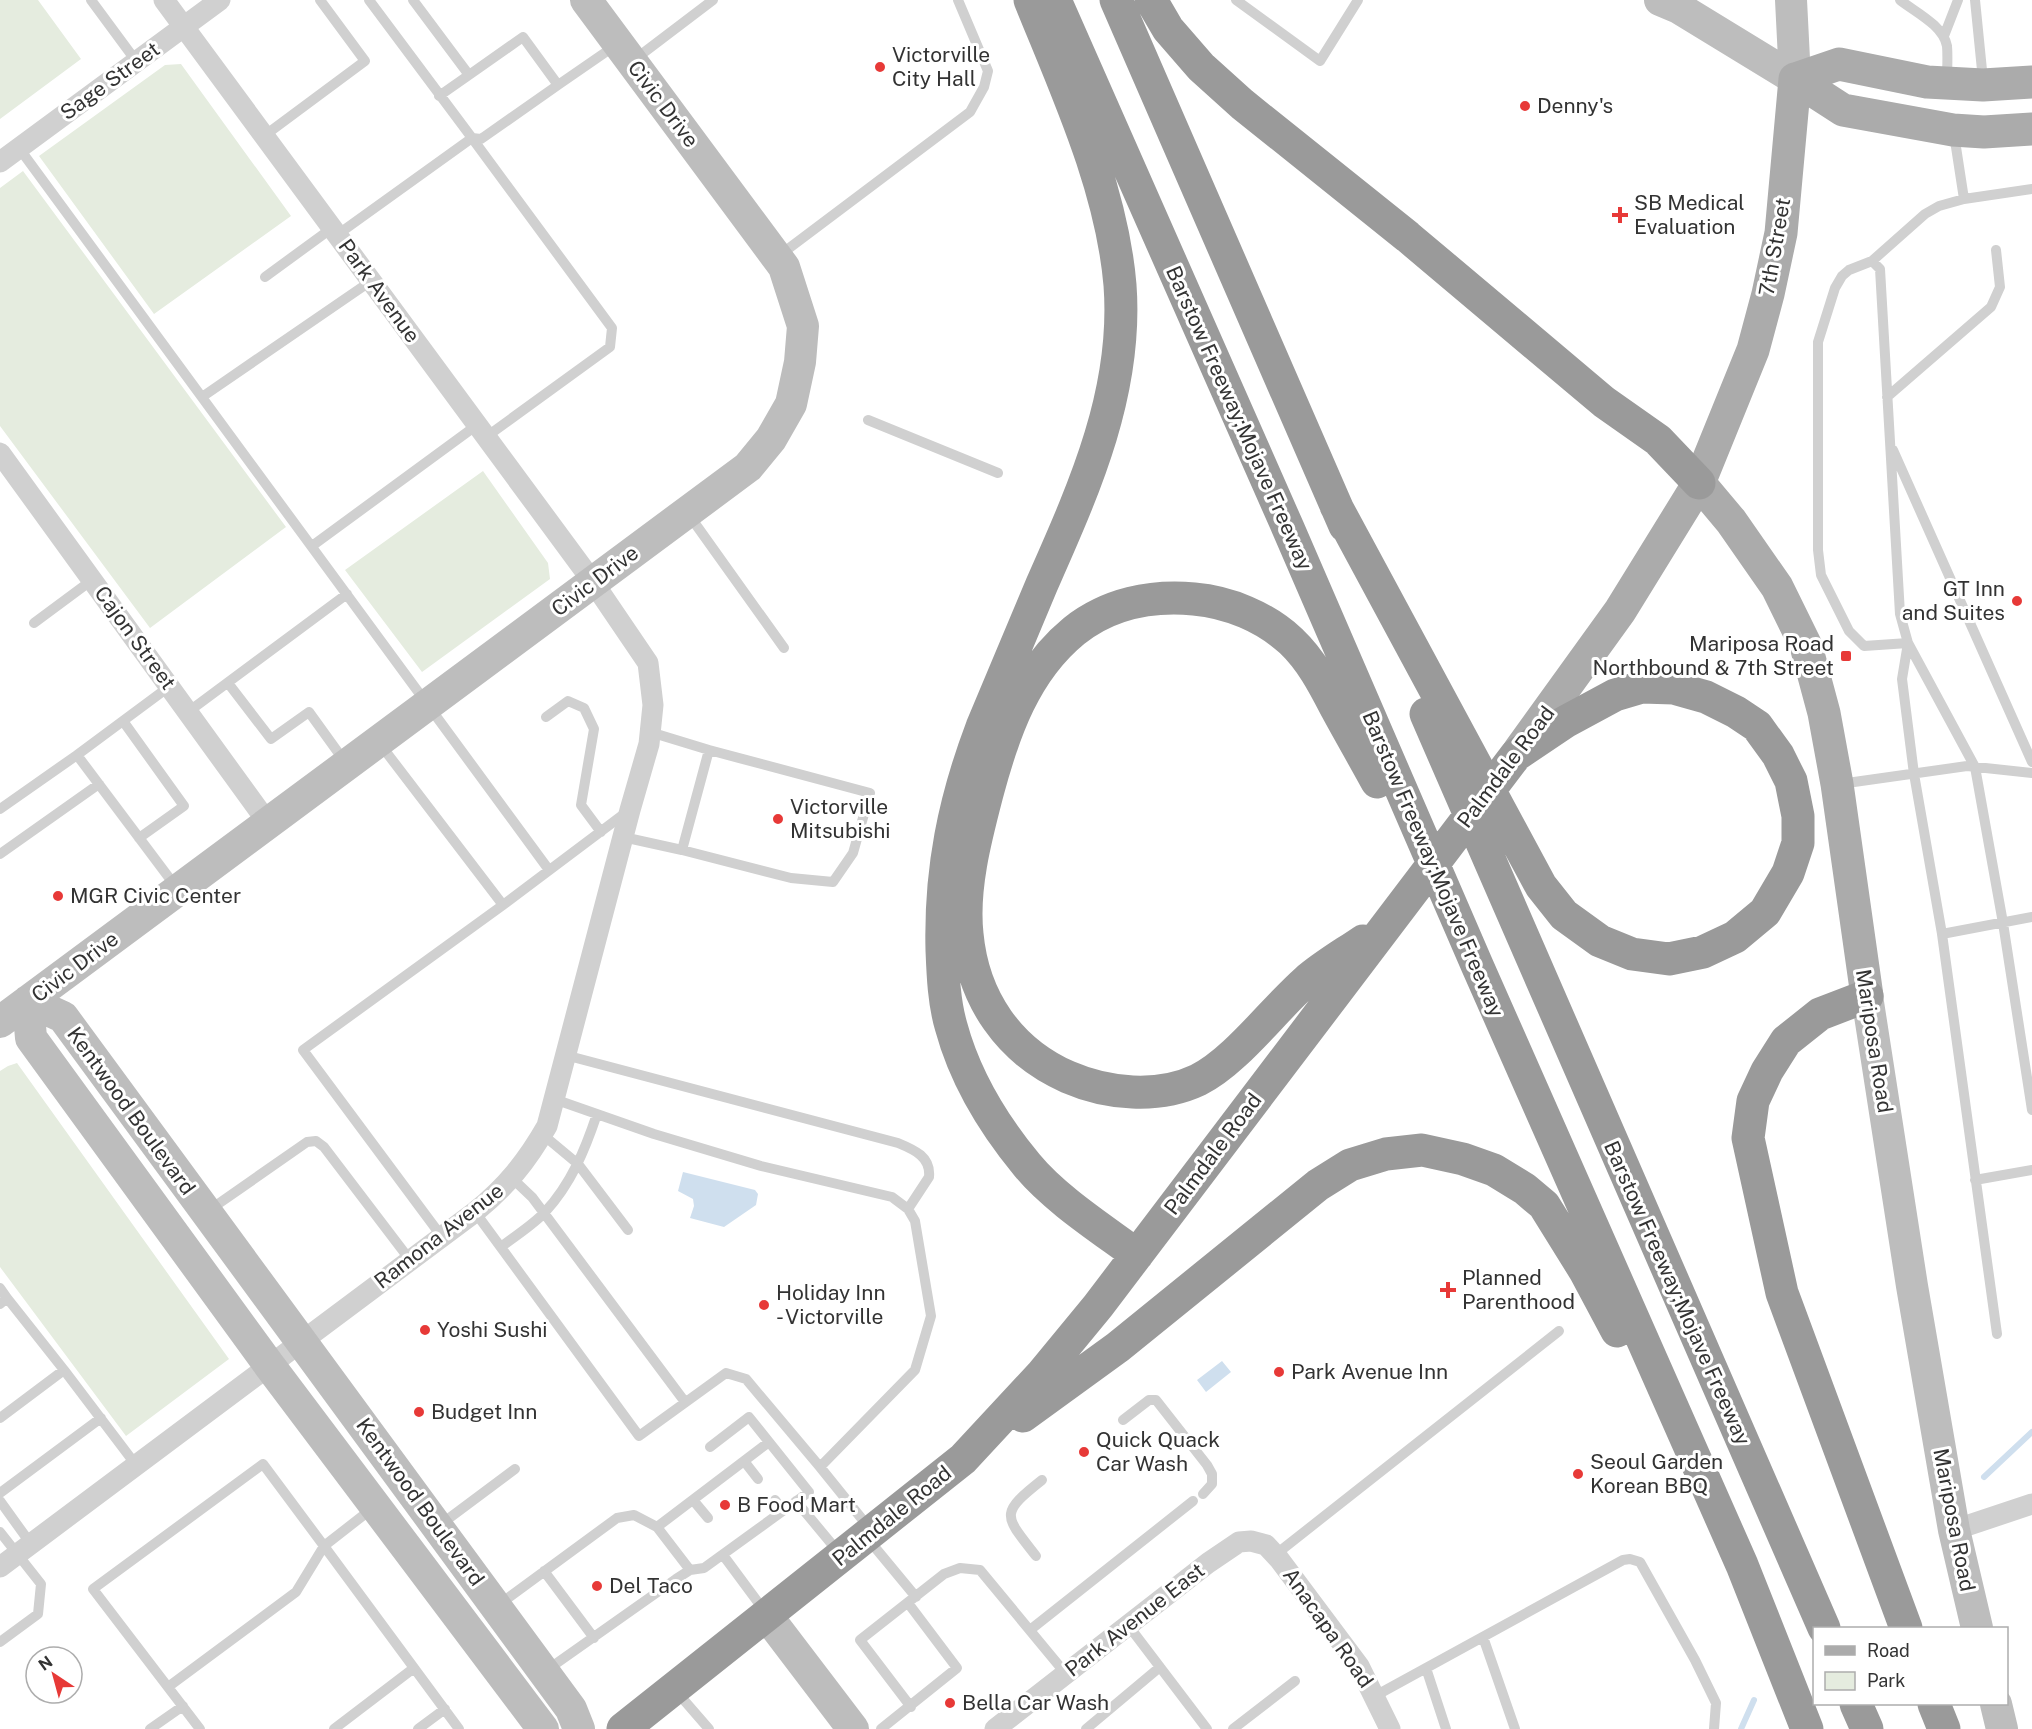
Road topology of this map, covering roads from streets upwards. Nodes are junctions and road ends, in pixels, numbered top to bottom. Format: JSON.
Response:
{"nodes":[{"id":1,"x":164,"y":0,"type":"edge"},
{"id":2,"x":220,"y":0,"type":"edge"},
{"id":3,"x":586,"y":0,"type":"edge"},
{"id":4,"x":1030,"y":0,"type":"edge"},
{"id":5,"x":1055,"y":0,"type":"edge"},
{"id":6,"x":1116,"y":0,"type":"edge"},
{"id":7,"x":1151,"y":0,"type":"edge"},
{"id":8,"x":1791,"y":0,"type":"edge"},
{"id":9,"x":1675,"y":3,"type":"edge"},
{"id":10,"x":184,"y":27,"type":"junction"},
{"id":11,"x":1795,"y":79,"type":"junction"},
{"id":12,"x":2032,"y":82,"type":"edge"},
{"id":13,"x":2032,"y":129,"type":"edge"},
{"id":14,"x":0,"y":162,"type":"edge"},
{"id":15,"x":0,"y":453,"type":"edge"},
{"id":16,"x":1699,"y":483,"type":"junction"},
{"id":17,"x":1336,"y":506,"type":"junction"},
{"id":18,"x":593,"y":582,"type":"junction"},
{"id":19,"x":1516,"y":754,"type":"junction"},
{"id":20,"x":268,"y":823,"type":"junction"},
{"id":21,"x":1389,"y":922,"type":"junction"},
{"id":22,"x":1477,"y":965,"type":"junction"},
{"id":23,"x":1867,"y":996,"type":"junction"},
{"id":24,"x":28,"y":1001,"type":"junction"},
{"id":25,"x":0,"y":1022,"type":"edge"},
{"id":26,"x":1137,"y":1255,"type":"junction"},
{"id":27,"x":301,"y":1342,"type":"junction"},
{"id":28,"x":269,"y":1365,"type":"junction"},
{"id":29,"x":963,"y":1459,"type":"junction"},
{"id":30,"x":2032,"y":1504,"type":"edge"},
{"id":31,"x":1953,"y":1530,"type":"junction"},
{"id":32,"x":1251,"y":1541,"type":"joint"},
{"id":33,"x":1742,"y":1565,"type":"junction"},
{"id":34,"x":0,"y":1567,"type":"edge"},
{"id":35,"x":767,"y":1616,"type":"junction"},
{"id":36,"x":1823,"y":1627,"type":"edge"},
{"id":37,"x":1905,"y":1627,"type":"edge"},
{"id":38,"x":1977,"y":1627,"type":"edge"},
{"id":39,"x":1856,"y":1705,"type":"edge"},
{"id":40,"x":1934,"y":1705,"type":"edge"},
{"id":41,"x":1996,"y":1705,"type":"edge"},
{"id":42,"x":846,"y":1727,"type":"edge"},
{"id":43,"x":543,"y":1729,"type":"edge"},
{"id":44,"x":579,"y":1729,"type":"edge"},
{"id":45,"x":623,"y":1729,"type":"edge"},
{"id":46,"x":995,"y":1729,"type":"edge"},
{"id":47,"x":1390,"y":1729,"type":"edge"},
{"id":48,"x":1807,"y":1729,"type":"edge"},
{"id":49,"x":1867,"y":1729,"type":"edge"},
{"id":50,"x":1944,"y":1729,"type":"edge"},
{"id":51,"x":2002,"y":1729,"type":"edge"}],
"edges":[{"from":1,"to":10,"type":"street","name":"Park Avenue"},
{"from":2,"to":10,"type":"street","name":"Sage Street"},
{"from":3,"to":18,"type":"street","name":"Civic Drive"},
{"from":4,"to":26,"type":"highway"},
{"from":5,"to":22,"type":"highway","name":"Barstow Freeway;Mojave Freeway"},
{"from":6,"to":17,"type":"highway","name":"Barstow Freeway;Mojave Freeway"},
{"from":7,"to":16,"type":"highway"},
{"from":8,"to":11,"type":"street","name":"7th Street"},
{"from":9,"to":11,"type":"street"},
{"from":10,"to":14,"type":"street","name":"Sage Street"},
{"from":10,"to":18,"type":"street","name":"Park Avenue"},
{"from":11,"to":12,"type":"main road"},
{"from":11,"to":13,"type":"main road"},
{"from":11,"to":16,"type":"main road","name":"7th Street"},
{"from":15,"to":20,"type":"street","name":"Cajon Street"},
{"from":16,"to":19,"type":"main road","name":"Palmdale Road"},
{"from":16,"to":23,"type":"main road","name":"Mariposa Road"},
{"from":17,"to":19,"type":"highway"},
{"from":17,"to":36,"type":"highway","name":"Barstow Freeway;Mojave Freeway"},
{"from":18,"to":20,"type":"street","name":"Civic Drive"},
{"from":18,"to":27,"type":"street","name":"Ramona Avenue"},
{"from":19,"to":21,"type":"highway","name":"Palmdale Road"},
{"from":20,"to":24,"type":"street","name":"Civic Drive"},
{"from":21,"to":22,"type":"highway"},
{"from":21,"to":26,"type":"highway","name":"Palmdale Road"},
{"from":22,"to":33,"type":"highway","name":"Barstow Freeway;Mojave Freeway"},
{"from":23,"to":31,"type":"street","name":"Mariposa Road"},
{"from":23,"to":37,"type":"highway"},
{"from":24,"to":25,"type":"street","name":"Civic Drive"},
{"from":24,"to":27,"type":"street","name":"Kentwood Boulevard"},
{"from":24,"to":28,"type":"street","name":"Kentwood Boulevard"},
{"from":26,"to":29,"type":"highway","name":"Palmdale Road"},
{"from":27,"to":28,"type":"street","name":"Ramona Avenue"},
{"from":27,"to":44,"type":"street","name":"Kentwood Boulevard"},
{"from":28,"to":34,"type":"street","name":"Ramona Avenue"},
{"from":28,"to":43,"type":"street","name":"Kentwood Boulevard"},
{"from":29,"to":33,"type":"highway"},
{"from":29,"to":35,"type":"highway","name":"Palmdale Road"},
{"from":30,"to":31,"type":"street"},
{"from":31,"to":38,"type":"street","name":"Mariposa Road"},
{"from":32,"to":46,"type":"street","name":"Park Avenue East"},
{"from":32,"to":47,"type":"street","name":"Anacapa Road"},
{"from":33,"to":48,"type":"highway","name":"Barstow Freeway;Mojave Freeway"},
{"from":35,"to":42,"type":"street"},
{"from":35,"to":45,"type":"highway","name":"Palmdale Road"},
{"from":39,"to":49,"type":"highway"},
{"from":40,"to":50,"type":"highway"},
{"from":41,"to":51,"type":"street"}]}
